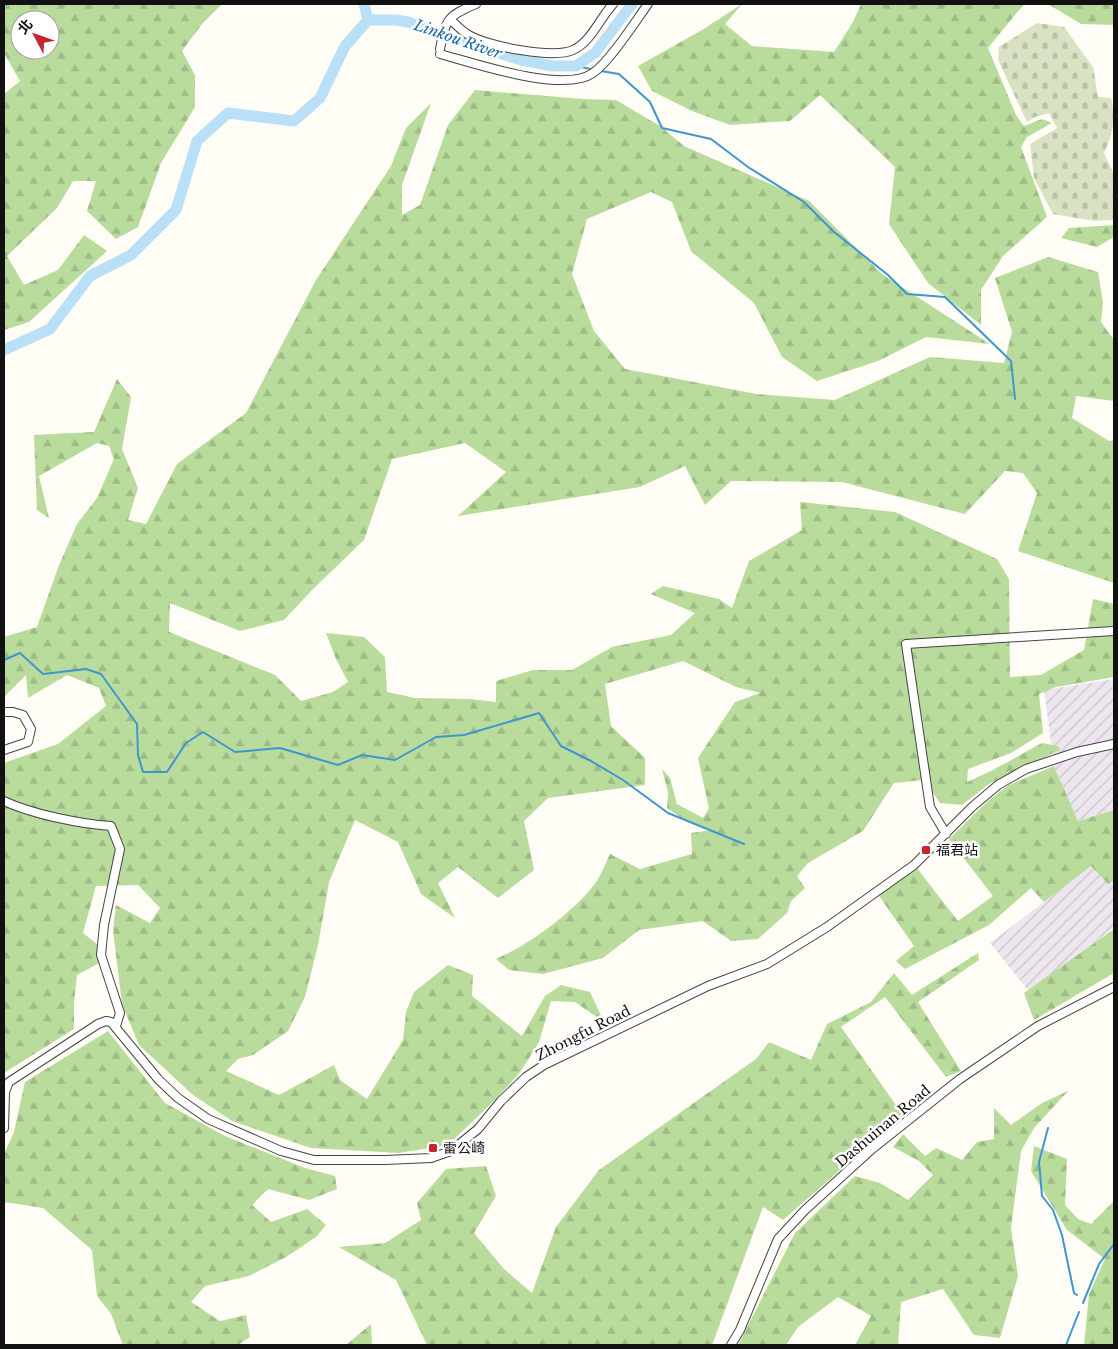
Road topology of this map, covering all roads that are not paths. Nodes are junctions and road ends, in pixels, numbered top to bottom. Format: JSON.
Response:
{"nodes":[{"id":1,"x":476,"y":4,"type":"edge"},
{"id":2,"x":613,"y":4,"type":"edge"},
{"id":3,"x":648,"y":4,"type":"edge"},
{"id":4,"x":448,"y":22,"type":"junction"},
{"id":5,"x":1114,"y":631,"type":"edge"},
{"id":6,"x":4,"y":712,"type":"edge"},
{"id":7,"x":1114,"y":744,"type":"edge"},
{"id":8,"x":4,"y":750,"type":"edge"},
{"id":9,"x":4,"y":801,"type":"edge"},
{"id":10,"x":946,"y":834,"type":"junction"},
{"id":11,"x":1114,"y":987,"type":"edge"},
{"id":12,"x":116,"y":1026,"type":"junction"},
{"id":13,"x":4,"y":1128,"type":"edge"},
{"id":14,"x":731,"y":1345,"type":"edge"}],
"edges":[{"from":1,"to":4,"type":"street"},
{"from":2,"to":4,"type":"street"},
{"from":3,"to":4,"type":"street"},
{"from":5,"to":10,"type":"street"},
{"from":6,"to":8,"type":"street"},
{"from":7,"to":10,"type":"street","name":"Zhongfu Road"},
{"from":9,"to":12,"type":"street"},
{"from":10,"to":12,"type":"street","name":"Zhongfu Road"},
{"from":11,"to":14,"type":"street","name":"Dashuinan Road"},
{"from":12,"to":13,"type":"street"}]}
